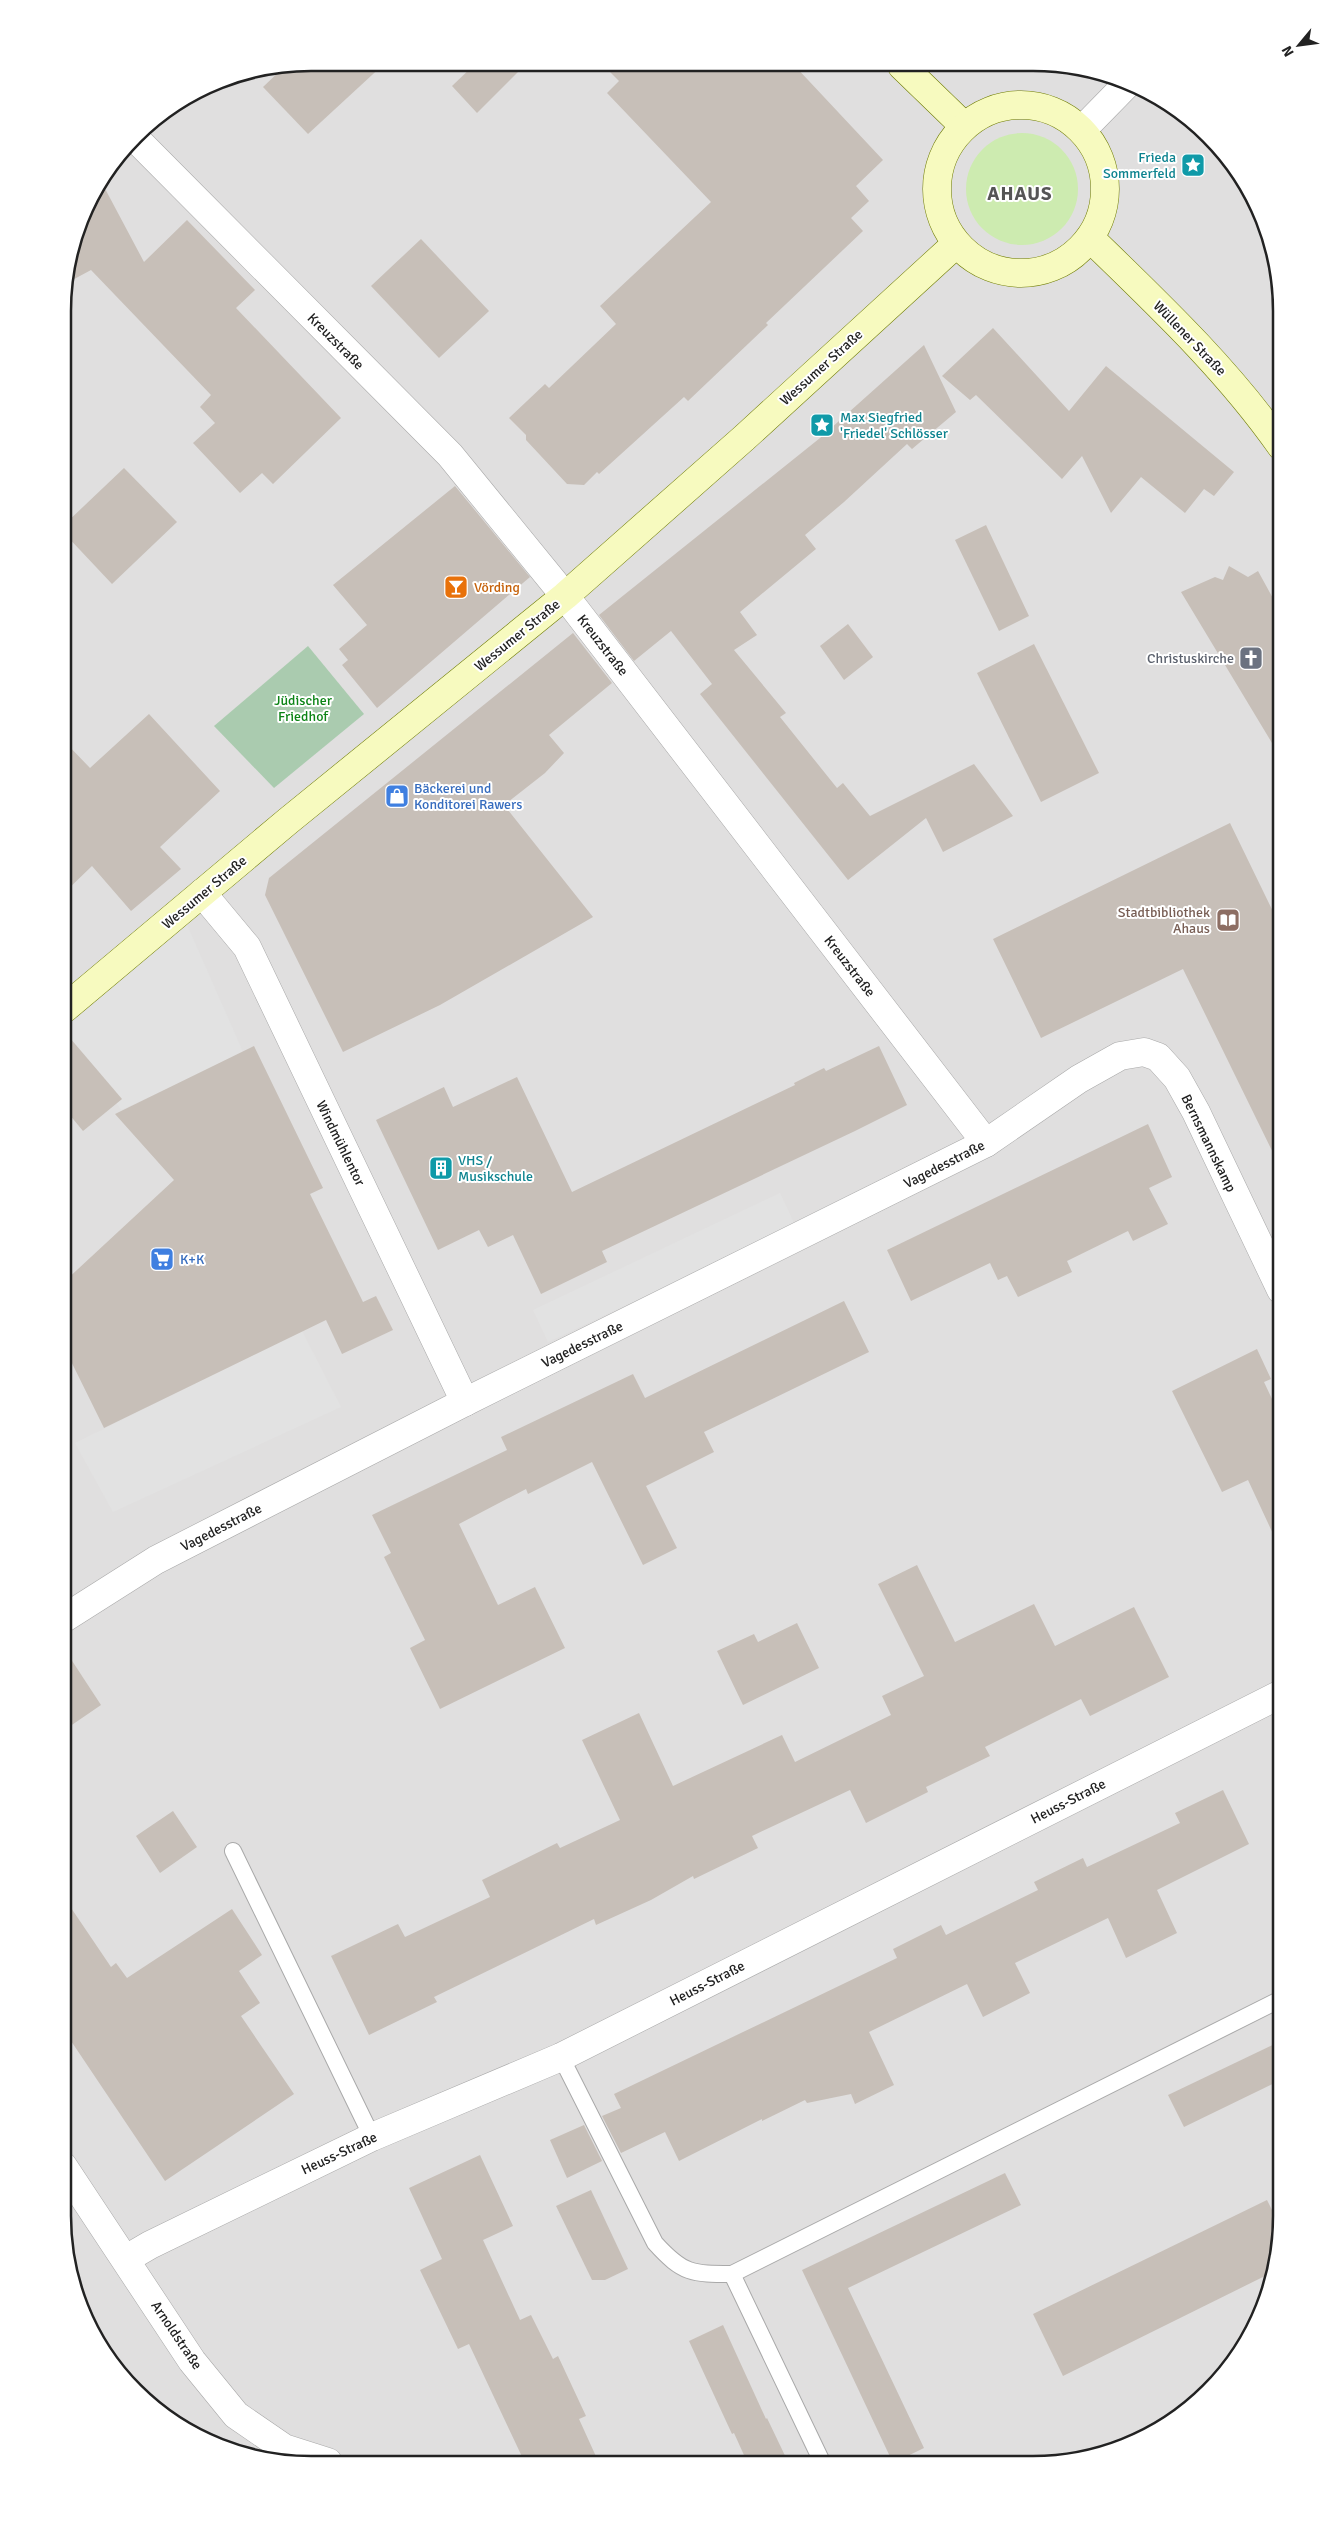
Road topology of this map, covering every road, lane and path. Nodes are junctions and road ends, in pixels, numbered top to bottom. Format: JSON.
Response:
{"nodes":[{"id":1,"x":907,"y":71,"type":"edge"},
{"id":2,"x":1122,"y":89,"type":"edge"},
{"id":3,"x":964,"y":126,"type":"junction"},
{"id":4,"x":1082,"y":130,"type":"junction"},
{"id":5,"x":140,"y":144,"type":"edge"},
{"id":6,"x":1091,"y":239,"type":"junction"},
{"id":7,"x":956,"y":244,"type":"junction"},
{"id":8,"x":1273,"y":435,"type":"edge"},
{"id":9,"x":565,"y":596,"type":"junction"},
{"id":10,"x":202,"y":893,"type":"junction"},
{"id":11,"x":71,"y":1003,"type":"edge"},
{"id":12,"x":1099,"y":1067,"type":"joint"},
{"id":13,"x":986,"y":1143,"type":"junction"},
{"id":14,"x":1273,"y":1273,"type":"edge"},
{"id":15,"x":465,"y":1402,"type":"junction"},
{"id":16,"x":71,"y":1614,"type":"edge"},
{"id":17,"x":1273,"y":1698,"type":"edge"},
{"id":18,"x":233,"y":1851,"type":"dead end"},
{"id":19,"x":1273,"y":2003,"type":"edge"},
{"id":20,"x":561,"y":2056,"type":"junction"},
{"id":21,"x":372,"y":2137,"type":"junction"},
{"id":22,"x":71,"y":2179,"type":"edge"},
{"id":23,"x":126,"y":2260,"type":"junction"},
{"id":24,"x":732,"y":2274,"type":"junction"},
{"id":25,"x":279,"y":2454,"type":"edge"},
{"id":26,"x":819,"y":2456,"type":"edge"}],
"edges":[{"from":1,"to":3,"type":"street"},
{"from":2,"to":4,"type":"street"},
{"from":3,"to":4,"type":"street"},
{"from":3,"to":7,"type":"street"},
{"from":4,"to":6,"type":"street"},
{"from":5,"to":9,"type":"street","name":"Kreuzstraße"},
{"from":6,"to":7,"type":"street"},
{"from":6,"to":8,"type":"street","name":"Wüllener Straße"},
{"from":7,"to":9,"type":"street","name":"Wessumer Straße"},
{"from":9,"to":10,"type":"street","name":"Wessumer Straße"},
{"from":9,"to":13,"type":"street","name":"Kreuzstraße"},
{"from":10,"to":11,"type":"street","name":"Wessumer Straße"},
{"from":10,"to":15,"type":"street","name":"Windmühlentor"},
{"from":12,"to":13,"type":"street","name":"Vagedesstraße"},
{"from":12,"to":14,"type":"street","name":"Bernsmannskamp"},
{"from":13,"to":15,"type":"street","name":"Vagedesstraße"},
{"from":15,"to":16,"type":"street","name":"Vagedesstraße"},
{"from":17,"to":20,"type":"street","name":"Heuss-Straße"},
{"from":18,"to":21,"type":"lane"},
{"from":19,"to":24,"type":"lane"},
{"from":20,"to":21,"type":"street","name":"Heuss-Straße"},
{"from":20,"to":24,"type":"lane"},
{"from":21,"to":23,"type":"street","name":"Heuss-Straße"},
{"from":22,"to":23,"type":"street","name":"Arnoldstraße"},
{"from":23,"to":25,"type":"street","name":"Arnoldstraße"},
{"from":24,"to":26,"type":"lane"}]}
